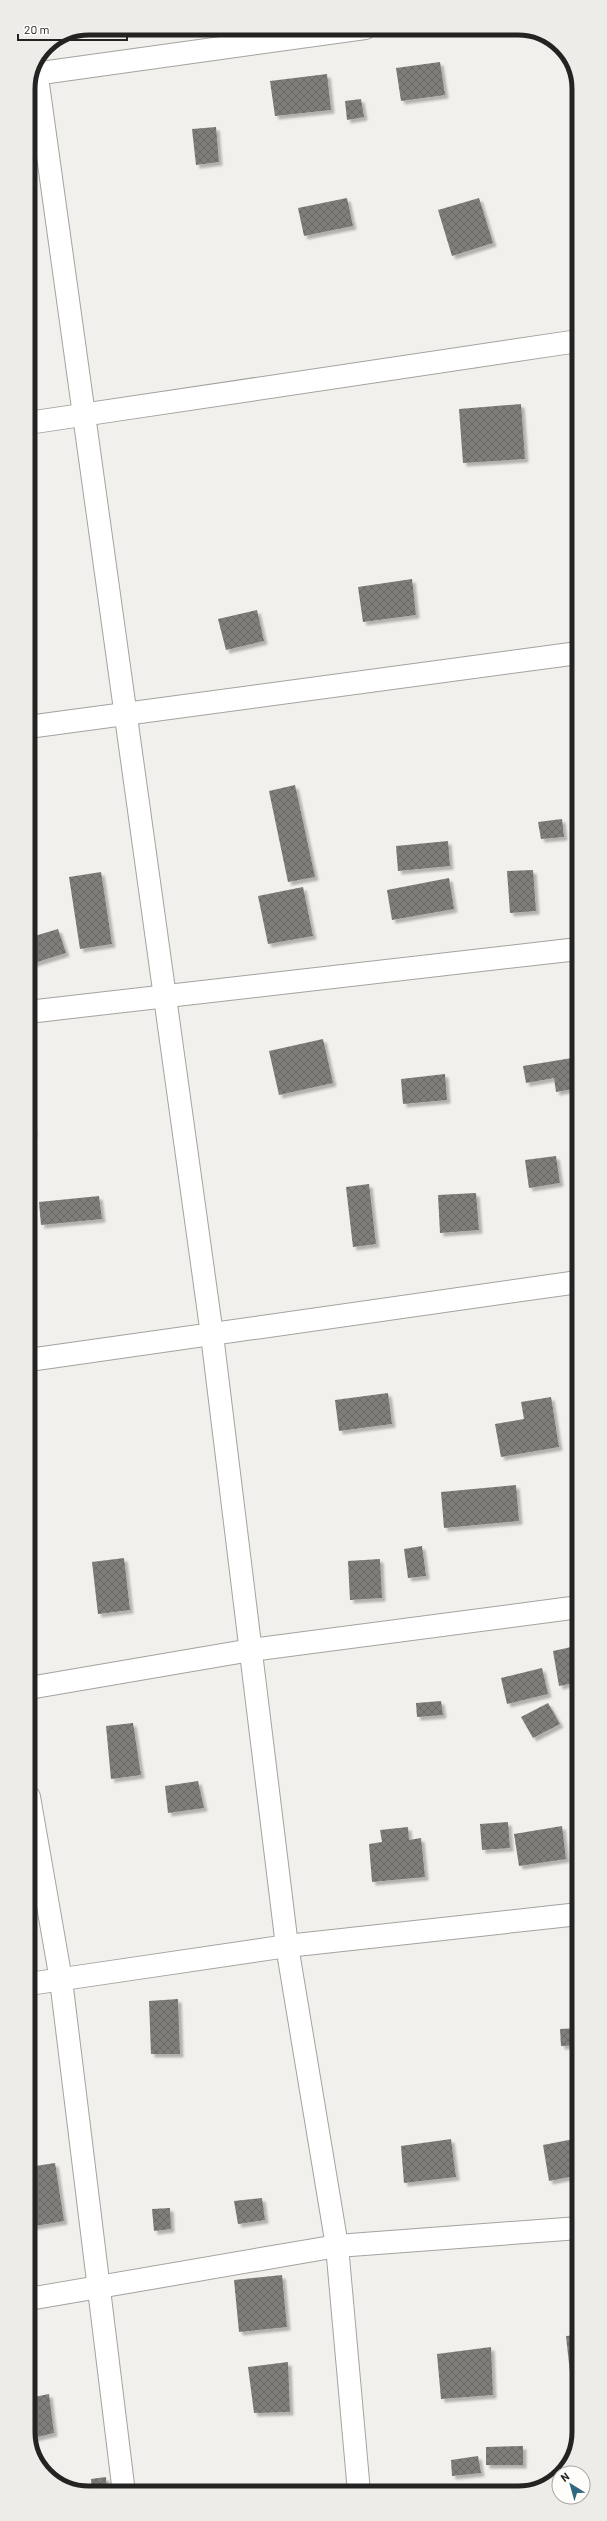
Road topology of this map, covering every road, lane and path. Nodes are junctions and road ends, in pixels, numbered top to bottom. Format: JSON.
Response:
{"nodes":[{"id":1,"x":314,"y":35,"type":"edge"},
{"id":2,"x":38,"y":73,"type":"edge"},
{"id":3,"x":36,"y":79,"type":"edge"},
{"id":4,"x":572,"y":343,"type":"edge"},
{"id":5,"x":84,"y":414,"type":"junction"},
{"id":6,"x":35,"y":422,"type":"edge"},
{"id":7,"x":572,"y":654,"type":"edge"},
{"id":8,"x":126,"y":715,"type":"junction"},
{"id":9,"x":35,"y":726,"type":"edge"},
{"id":10,"x":572,"y":950,"type":"edge"},
{"id":11,"x":165,"y":995,"type":"junction"},
{"id":12,"x":35,"y":1011,"type":"edge"},
{"id":13,"x":572,"y":1283,"type":"edge"},
{"id":14,"x":212,"y":1335,"type":"junction"},
{"id":15,"x":35,"y":1359,"type":"edge"},
{"id":16,"x":572,"y":1608,"type":"edge"},
{"id":17,"x":251,"y":1650,"type":"junction"},
{"id":18,"x":35,"y":1687,"type":"edge"},
{"id":19,"x":35,"y":1832,"type":"edge"},
{"id":20,"x":572,"y":1915,"type":"edge"},
{"id":21,"x":288,"y":1946,"type":"junction"},
{"id":22,"x":61,"y":1980,"type":"junction"},
{"id":23,"x":35,"y":1983,"type":"edge"},
{"id":24,"x":572,"y":2229,"type":"edge"},
{"id":25,"x":337,"y":2246,"type":"junction"},
{"id":26,"x":100,"y":2287,"type":"junction"},
{"id":27,"x":35,"y":2298,"type":"edge"},
{"id":28,"x":123,"y":2486,"type":"edge"},
{"id":29,"x":358,"y":2486,"type":"edge"}],
"edges":[{"from":1,"to":2,"type":"street"},
{"from":3,"to":5,"type":"street"},
{"from":4,"to":5,"type":"street"},
{"from":5,"to":6,"type":"street"},
{"from":5,"to":8,"type":"street"},
{"from":7,"to":8,"type":"street"},
{"from":8,"to":9,"type":"street"},
{"from":8,"to":11,"type":"street"},
{"from":10,"to":11,"type":"street"},
{"from":11,"to":12,"type":"street"},
{"from":11,"to":14,"type":"street"},
{"from":13,"to":14,"type":"street"},
{"from":14,"to":15,"type":"street"},
{"from":14,"to":17,"type":"street"},
{"from":16,"to":17,"type":"street"},
{"from":17,"to":18,"type":"street"},
{"from":17,"to":21,"type":"street"},
{"from":19,"to":22,"type":"street"},
{"from":20,"to":21,"type":"street"},
{"from":21,"to":22,"type":"street"},
{"from":21,"to":25,"type":"street"},
{"from":22,"to":23,"type":"street"},
{"from":22,"to":26,"type":"street"},
{"from":24,"to":25,"type":"street"},
{"from":25,"to":26,"type":"street"},
{"from":25,"to":29,"type":"street"},
{"from":26,"to":27,"type":"street"},
{"from":26,"to":28,"type":"street"}]}
